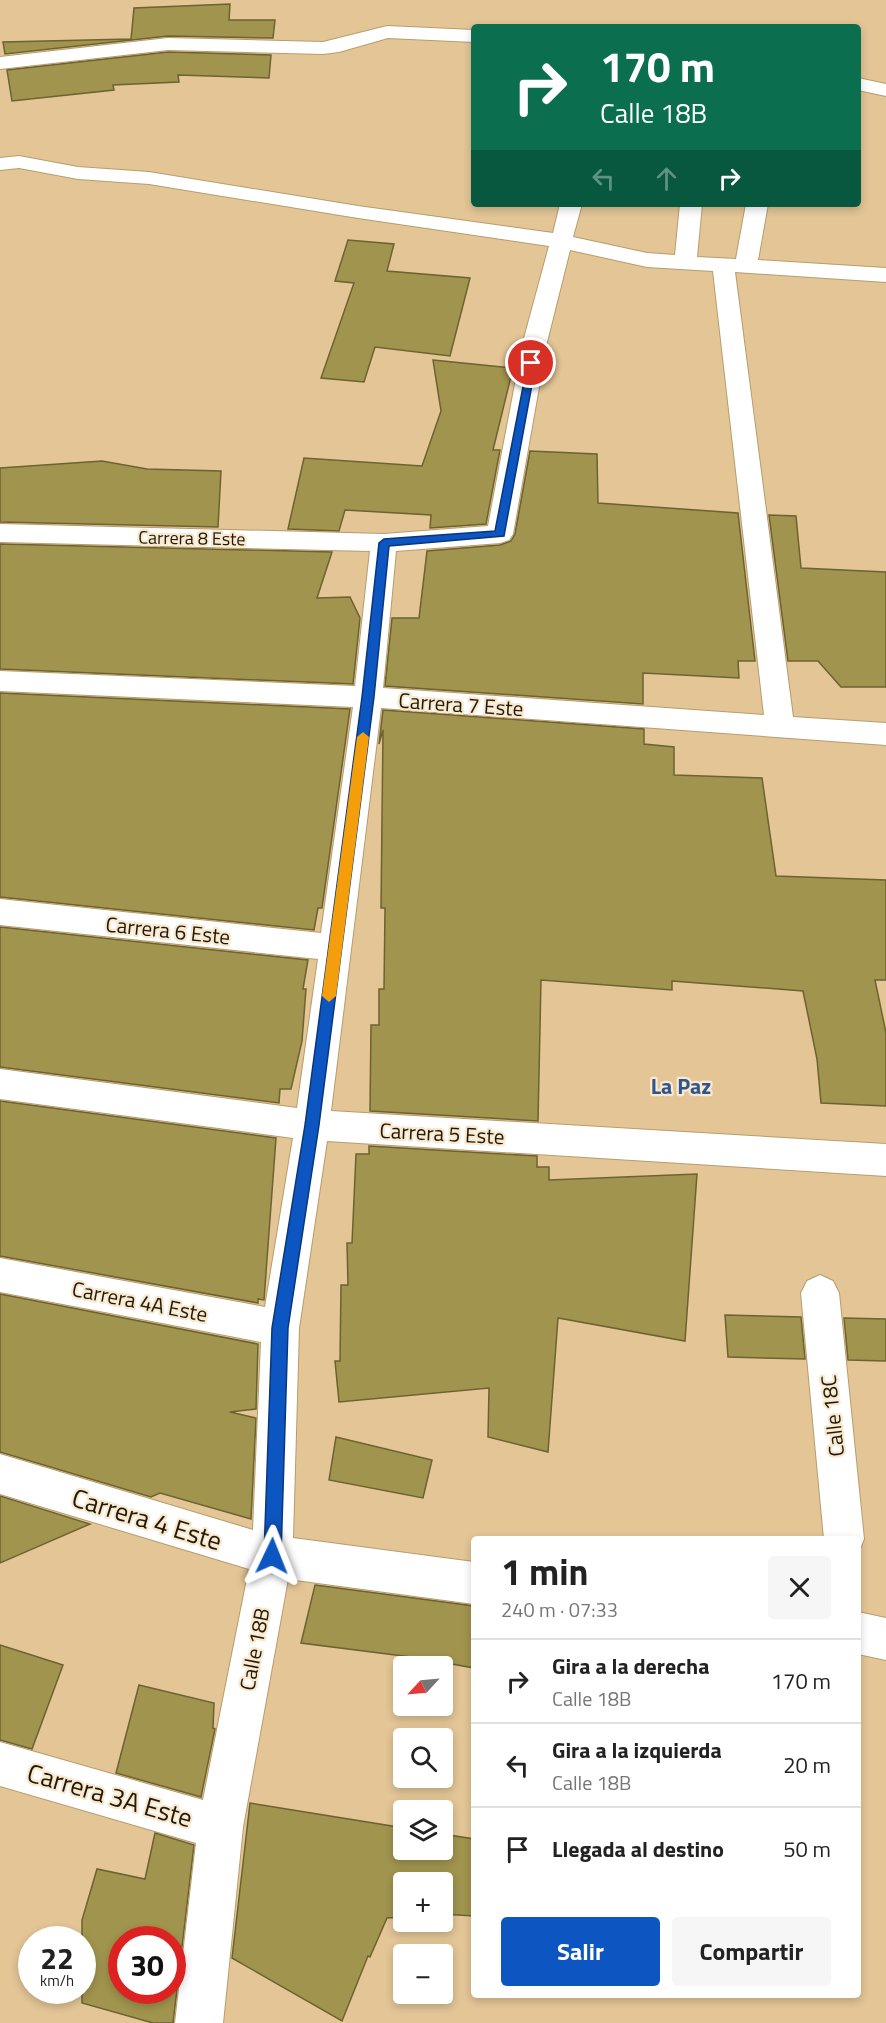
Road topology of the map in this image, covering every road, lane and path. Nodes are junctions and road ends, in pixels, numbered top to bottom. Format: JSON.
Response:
{"nodes":[{"id":1,"x":471,"y":36,"type":"edge"},
{"id":2,"x":0,"y":63,"type":"edge"},
{"id":3,"x":861,"y":85,"type":"edge"},
{"id":4,"x":886,"y":90,"type":"edge"},
{"id":5,"x":0,"y":164,"type":"edge"},
{"id":6,"x":570,"y":207,"type":"edge"},
{"id":7,"x":691,"y":207,"type":"edge"},
{"id":8,"x":757,"y":207,"type":"edge"},
{"id":9,"x":560,"y":241,"type":"junction"},
{"id":10,"x":685,"y":264,"type":"junction"},
{"id":11,"x":734,"y":266,"type":"junction"},
{"id":12,"x":886,"y":275,"type":"edge"},
{"id":13,"x":0,"y":533,"type":"edge"},
{"id":14,"x":384,"y":543,"type":"junction"},
{"id":15,"x":0,"y":681,"type":"edge"},
{"id":16,"x":368,"y":697,"type":"junction"},
{"id":17,"x":780,"y":728,"type":"junction"},
{"id":18,"x":886,"y":734,"type":"edge"},
{"id":19,"x":0,"y":912,"type":"edge"},
{"id":20,"x":335,"y":948,"type":"junction"},
{"id":21,"x":0,"y":1084,"type":"edge"},
{"id":22,"x":312,"y":1125,"type":"junction"},
{"id":23,"x":886,"y":1160,"type":"edge"},
{"id":24,"x":0,"y":1275,"type":"edge"},
{"id":25,"x":820,"y":1293,"type":"dead end"},
{"id":26,"x":280,"y":1328,"type":"junction"},
{"id":27,"x":0,"y":1474,"type":"edge"},
{"id":28,"x":844,"y":1536,"type":"edge"},
{"id":29,"x":272,"y":1556,"type":"junction"},
{"id":30,"x":471,"y":1583,"type":"edge"},
{"id":31,"x":861,"y":1635,"type":"edge"},
{"id":32,"x":886,"y":1639,"type":"edge"},
{"id":33,"x":0,"y":1764,"type":"edge"},
{"id":34,"x":220,"y":1827,"type":"junction"},
{"id":35,"x":199,"y":2023,"type":"edge"}],
"edges":[{"from":1,"to":2,"type":"street"},
{"from":3,"to":4,"type":"street"},
{"from":5,"to":9,"type":"street"},
{"from":6,"to":9,"type":"street"},
{"from":7,"to":10,"type":"street"},
{"from":8,"to":11,"type":"street"},
{"from":9,"to":10,"type":"street"},
{"from":9,"to":14,"type":"street"},
{"from":10,"to":11,"type":"street"},
{"from":11,"to":12,"type":"street"},
{"from":11,"to":17,"type":"street"},
{"from":13,"to":14,"type":"street","name":"Carrera 8 Este"},
{"from":14,"to":16,"type":"street","name":"Calle 18B"},
{"from":15,"to":16,"type":"street","name":"Carrera 7 Este"},
{"from":16,"to":17,"type":"street","name":"Carrera 7 Este"},
{"from":16,"to":20,"type":"street","name":"Calle 18B"},
{"from":17,"to":18,"type":"street","name":"Carrera 7 Este"},
{"from":19,"to":20,"type":"street","name":"Carrera 6 Este"},
{"from":20,"to":22,"type":"street","name":"Calle 18B"},
{"from":21,"to":22,"type":"street","name":"Carrera 5 Este"},
{"from":22,"to":23,"type":"street","name":"Carrera 5 Este"},
{"from":22,"to":26,"type":"street","name":"Calle 18B"},
{"from":24,"to":26,"type":"street","name":"Carrera 4A Este"},
{"from":25,"to":28,"type":"street","name":"Calle 18C"},
{"from":26,"to":29,"type":"street","name":"Calle 18B"},
{"from":27,"to":29,"type":"street","name":"Carrera 4 Este"},
{"from":29,"to":30,"type":"street","name":"Carrera 4 Este"},
{"from":29,"to":34,"type":"street","name":"Calle 18B"},
{"from":31,"to":32,"type":"street"},
{"from":33,"to":34,"type":"street","name":"Carrera 3A Este"},
{"from":34,"to":35,"type":"street","name":"Calle 18B"}]}
